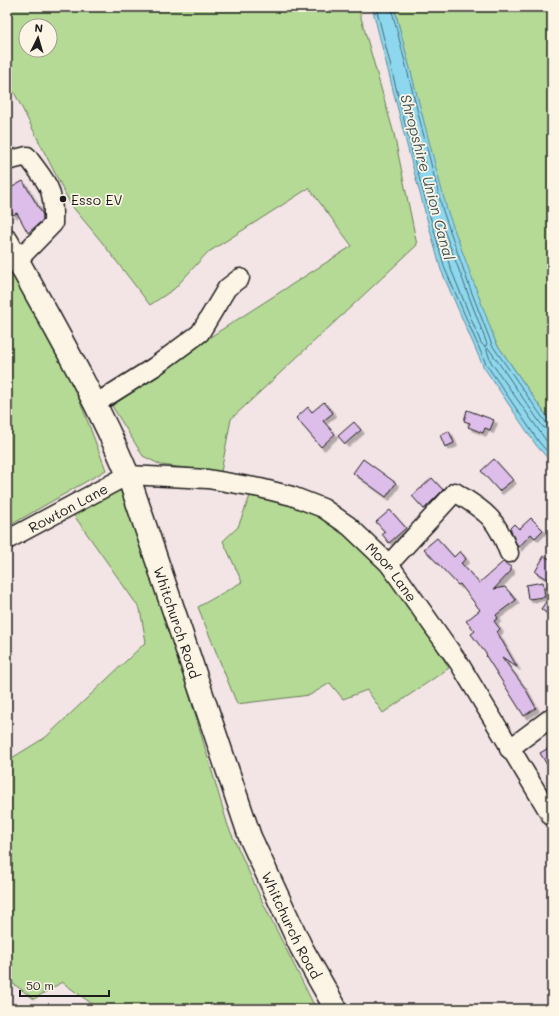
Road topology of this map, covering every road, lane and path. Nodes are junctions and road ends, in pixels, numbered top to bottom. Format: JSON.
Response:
{"nodes":[{"id":1,"x":7,"y":161,"type":"edge"},
{"id":2,"x":7,"y":241,"type":"edge"},
{"id":3,"x":18,"y":260,"type":"junction"},
{"id":4,"x":240,"y":278,"type":"dead end"},
{"id":5,"x":95,"y":404,"type":"junction"},
{"id":6,"x":128,"y":475,"type":"junction"},
{"id":7,"x":7,"y":540,"type":"edge"},
{"id":8,"x":509,"y":553,"type":"dead end"},
{"id":9,"x":389,"y":564,"type":"junction"},
{"id":10,"x":552,"y":717,"type":"edge"},
{"id":11,"x":509,"y":749,"type":"junction"},
{"id":12,"x":552,"y":817,"type":"edge"},
{"id":13,"x":336,"y":1009,"type":"edge"}],
"edges":[{"from":1,"to":3,"type":"street"},
{"from":2,"to":3,"type":"highway","name":"Whitchurch Road"},
{"from":3,"to":5,"type":"highway","name":"Whitchurch Road"},
{"from":4,"to":5,"type":"street"},
{"from":5,"to":6,"type":"highway","name":"Whitchurch Road"},
{"from":6,"to":7,"type":"street","name":"Rowton Lane"},
{"from":6,"to":9,"type":"street","name":"Moor Lane"},
{"from":6,"to":13,"type":"highway","name":"Whitchurch Road"},
{"from":8,"to":9,"type":"street"},
{"from":9,"to":11,"type":"street","name":"Moor Lane"},
{"from":10,"to":11,"type":"street"},
{"from":11,"to":12,"type":"street","name":"Moor Lane"}]}
